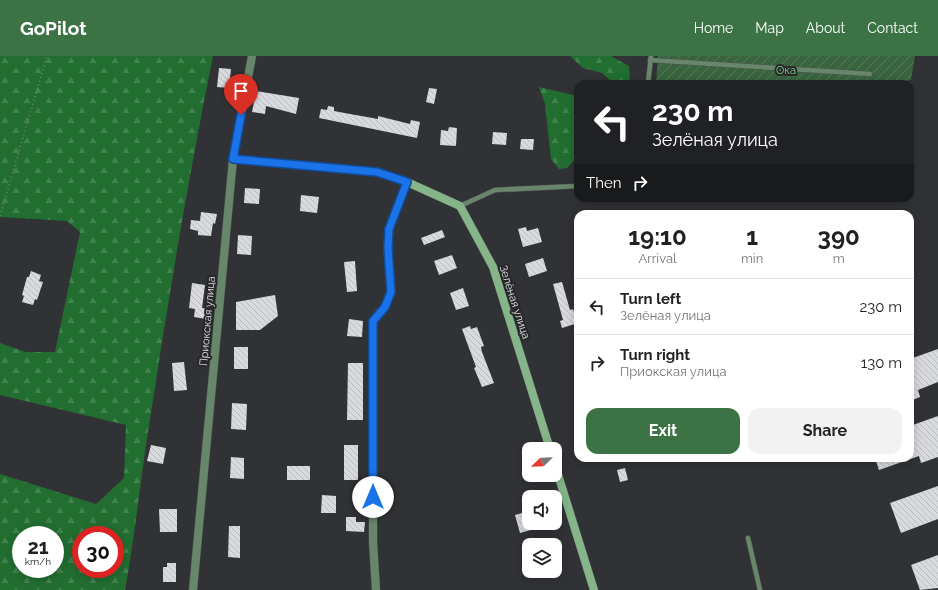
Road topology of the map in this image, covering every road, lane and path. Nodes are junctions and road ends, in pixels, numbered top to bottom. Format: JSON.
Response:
{"nodes":[{"id":1,"x":47,"y":56,"type":"edge"},
{"id":2,"x":252,"y":56,"type":"edge"},
{"id":3,"x":650,"y":58,"type":"edge"},
{"id":4,"x":870,"y":74,"type":"dead end"},
{"id":5,"x":648,"y":80,"type":"edge"},
{"id":6,"x":233,"y":159,"type":"junction"},
{"id":7,"x":407,"y":182,"type":"junction"},
{"id":8,"x":574,"y":186,"type":"edge"},
{"id":9,"x":460,"y":206,"type":"junction"},
{"id":10,"x":0,"y":216,"type":"edge"},
{"id":11,"x":548,"y":442,"type":"edge"},
{"id":12,"x":560,"y":482,"type":"edge"},
{"id":13,"x":748,"y":538,"type":"dead end"},
{"id":14,"x":193,"y":590,"type":"edge"},
{"id":15,"x":376,"y":590,"type":"edge"},
{"id":16,"x":594,"y":590,"type":"edge"},
{"id":17,"x":760,"y":590,"type":"edge"}],
"edges":[{"from":1,"to":10,"type":"path"},
{"from":2,"to":6,"type":"street","name":"Приокская улица"},
{"from":3,"to":4,"type":"lane"},
{"from":3,"to":5,"type":"lane"},
{"from":6,"to":7,"type":"street"},
{"from":6,"to":14,"type":"street","name":"Приокская улица"},
{"from":7,"to":9,"type":"street"},
{"from":7,"to":15,"type":"street"},
{"from":8,"to":9,"type":"lane"},
{"from":9,"to":11,"type":"street","name":"Зелёная улица"},
{"from":12,"to":16,"type":"street"},
{"from":13,"to":17,"type":"lane"}]}
